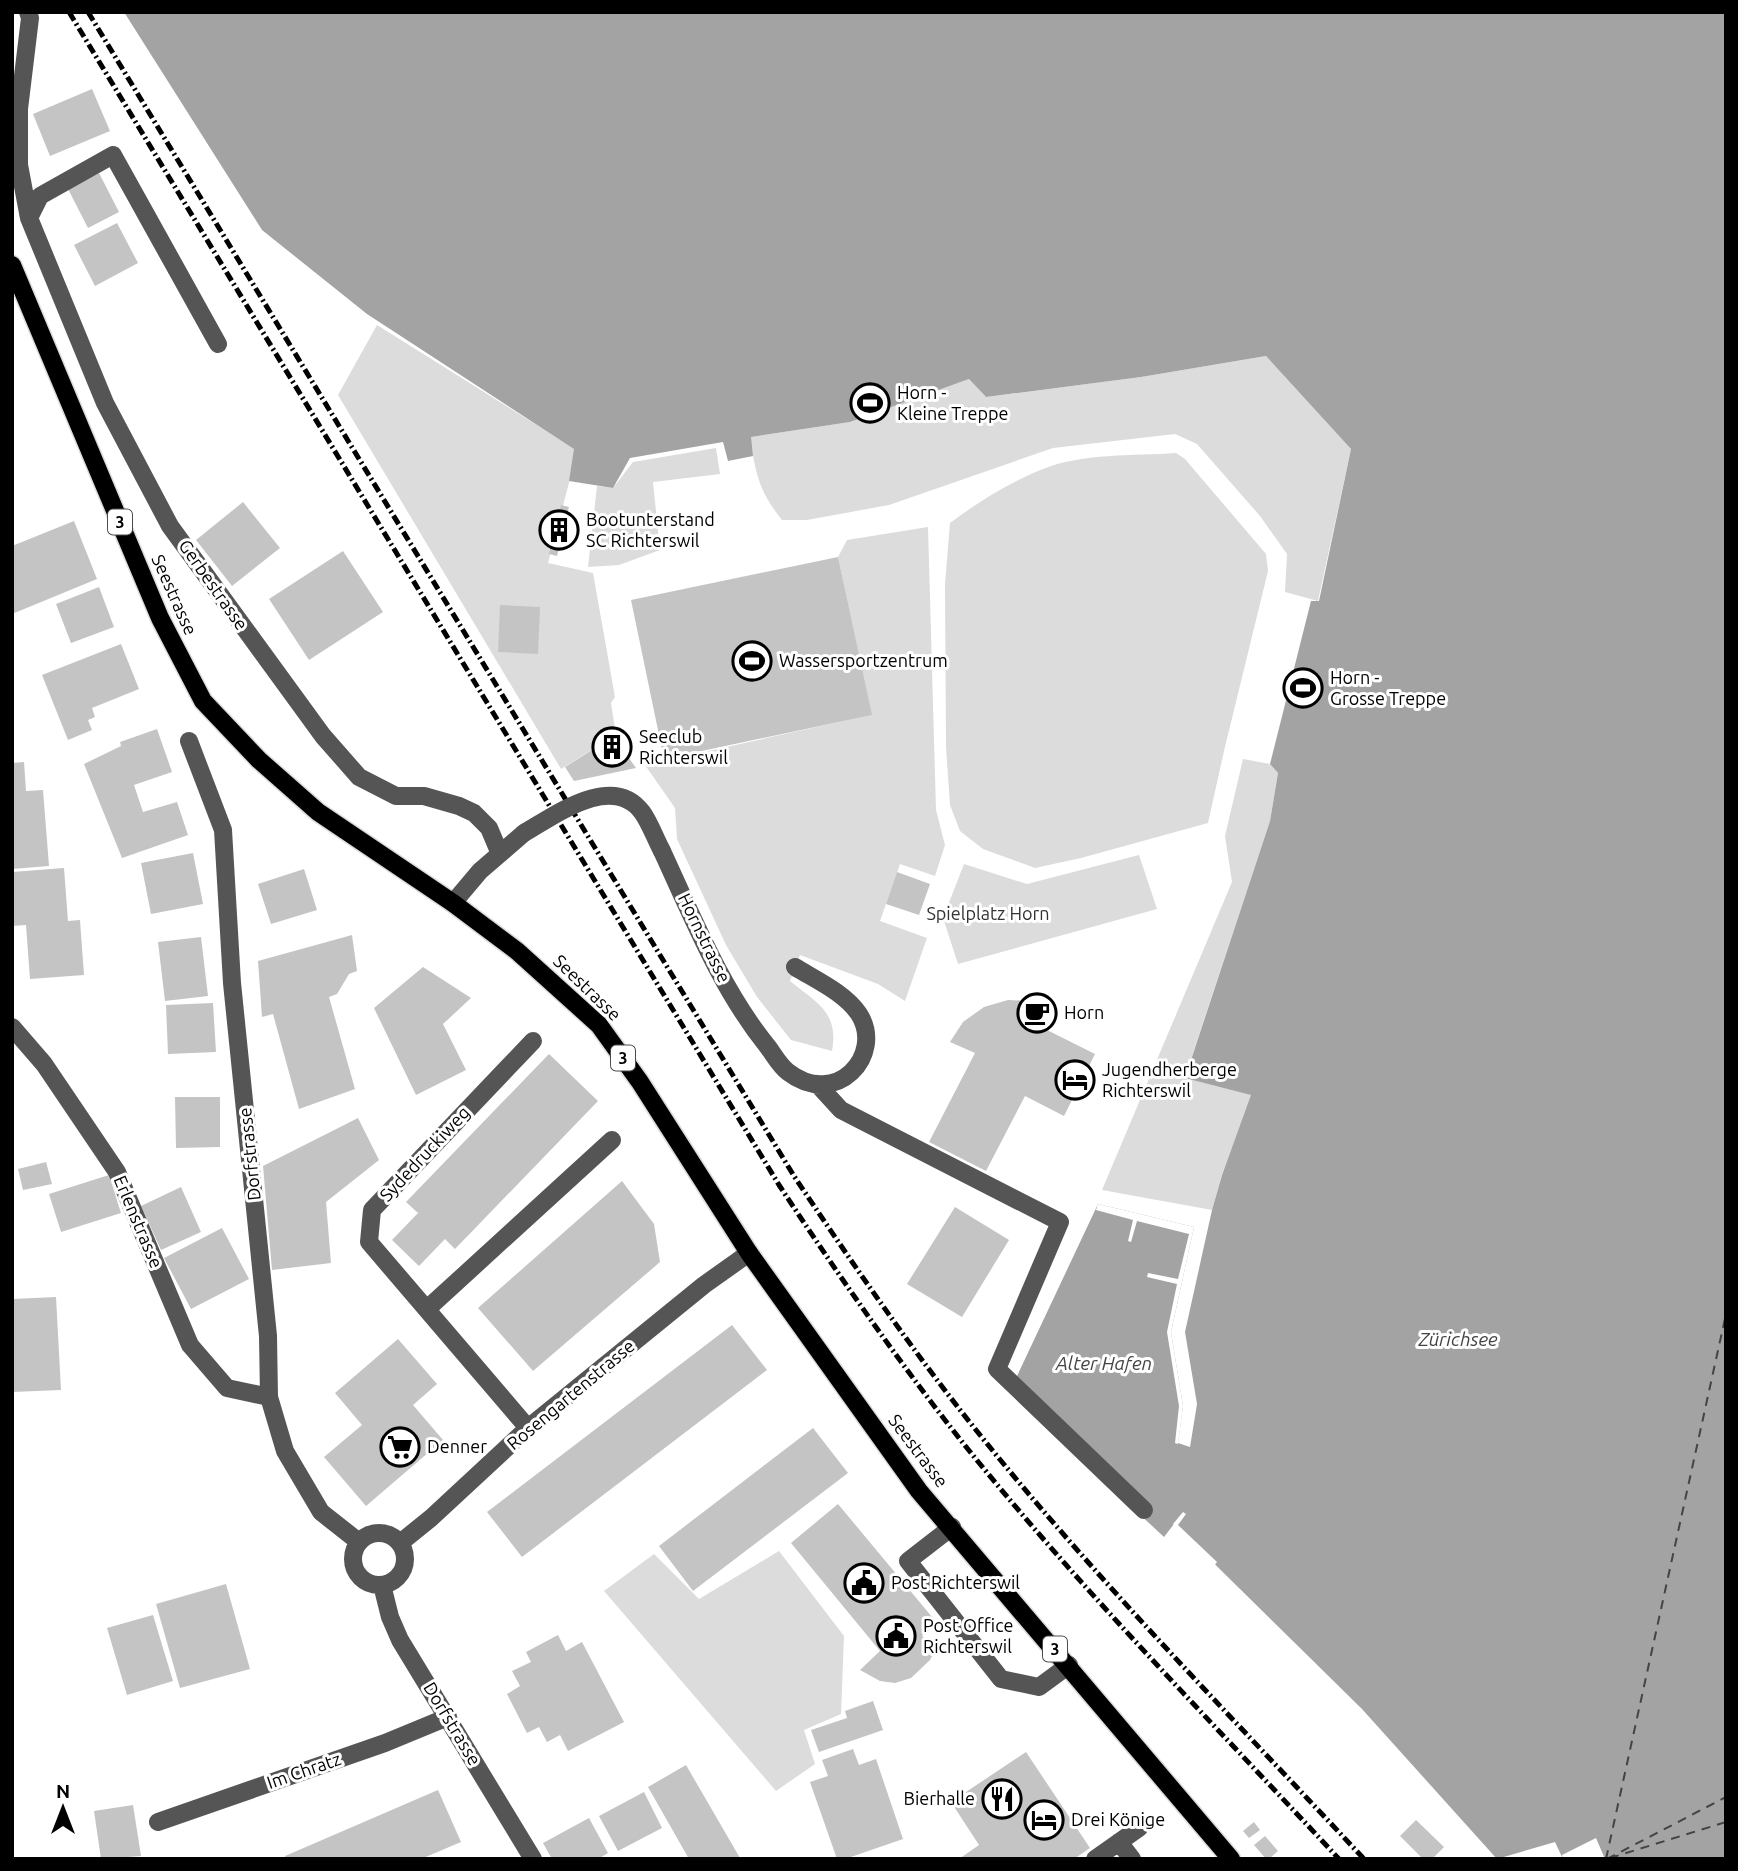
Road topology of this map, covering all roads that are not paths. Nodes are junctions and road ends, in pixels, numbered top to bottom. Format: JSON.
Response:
{"nodes":[{"id":1,"x":28,"y":12,"type":"edge"},
{"id":2,"x":29,"y":218,"type":"junction"},
{"id":3,"x":12,"y":265,"type":"edge"},
{"id":4,"x":218,"y":344,"type":"dead end"},
{"id":5,"x":189,"y":741,"type":"dead end"},
{"id":6,"x":500,"y":853,"type":"junction"},
{"id":7,"x":453,"y":903,"type":"junction"},
{"id":8,"x":795,"y":967,"type":"dead end"},
{"id":9,"x":12,"y":1027,"type":"edge"},
{"id":10,"x":533,"y":1041,"type":"dead end"},
{"id":11,"x":820,"y":1086,"type":"junction"},
{"id":12,"x":612,"y":1140,"type":"dead end"},
{"id":13,"x":749,"y":1253,"type":"junction"},
{"id":14,"x":427,"y":1309,"type":"junction"},
{"id":15,"x":269,"y":1397,"type":"junction"},
{"id":16,"x":528,"y":1428,"type":"junction"},
{"id":17,"x":1144,"y":1510,"type":"dead end"},
{"id":18,"x":951,"y":1527,"type":"junction"},
{"id":19,"x":359,"y":1542,"type":"junction"},
{"id":20,"x":400,"y":1543,"type":"junction"},
{"id":21,"x":382,"y":1585,"type":"junction"},
{"id":22,"x":1069,"y":1665,"type":"junction"},
{"id":23,"x":448,"y":1717,"type":"junction"},
{"id":24,"x":158,"y":1822,"type":"dead end"},
{"id":25,"x":1139,"y":1828,"type":"dead end"},
{"id":26,"x":1119,"y":1842,"type":"junction"},
{"id":27,"x":533,"y":1859,"type":"edge"},
{"id":28,"x":1095,"y":1859,"type":"edge"},
{"id":29,"x":1132,"y":1859,"type":"edge"},
{"id":30,"x":1231,"y":1859,"type":"edge"}],
"edges":[{"from":1,"to":2,"type":"street","name":"Gerbestrasse"},
{"from":2,"to":4,"type":"street"},
{"from":2,"to":6,"type":"street","name":"Gerbestrasse"},
{"from":3,"to":7,"type":"main road","name":"Seestrasse","number":"3"},
{"from":5,"to":15,"type":"street","name":"Dorfstrasse"},
{"from":6,"to":7,"type":"street","name":"Hornstrasse"},
{"from":6,"to":11,"type":"street","name":"Hornstrasse","bridge":true},
{"from":7,"to":13,"type":"main road","name":"Seestrasse","number":"3"},
{"from":8,"to":11,"type":"street"},
{"from":9,"to":15,"type":"street","name":"Erlenstrasse"},
{"from":10,"to":14,"type":"street","name":"Sydedruckiweg"},
{"from":11,"to":17,"type":"street"},
{"from":12,"to":14,"type":"street"},
{"from":13,"to":16,"type":"street","name":"Rosengartenstrasse"},
{"from":13,"to":18,"type":"main road","name":"Seestrasse","number":"3"},
{"from":14,"to":16,"type":"street","name":"Sydedruckiweg"},
{"from":15,"to":19,"type":"street","name":"Dorfstrasse"},
{"from":16,"to":20,"type":"street","name":"Rosengartenstrasse"},
{"from":18,"to":22,"type":"main road","name":"Seestrasse","number":"3"},
{"from":18,"to":22,"type":"street"},
{"from":19,"to":20,"type":"street"},
{"from":19,"to":21,"type":"street"},
{"from":20,"to":21,"type":"street"},
{"from":21,"to":23,"type":"street","name":"Dorfstrasse"},
{"from":22,"to":30,"type":"main road","name":"Seestrasse","number":"3"},
{"from":23,"to":24,"type":"street","name":"Im Chratz"},
{"from":23,"to":27,"type":"street","name":"Dorfstrasse"},
{"from":25,"to":26,"type":"street"},
{"from":26,"to":28,"type":"street"},
{"from":26,"to":29,"type":"street"}]}
